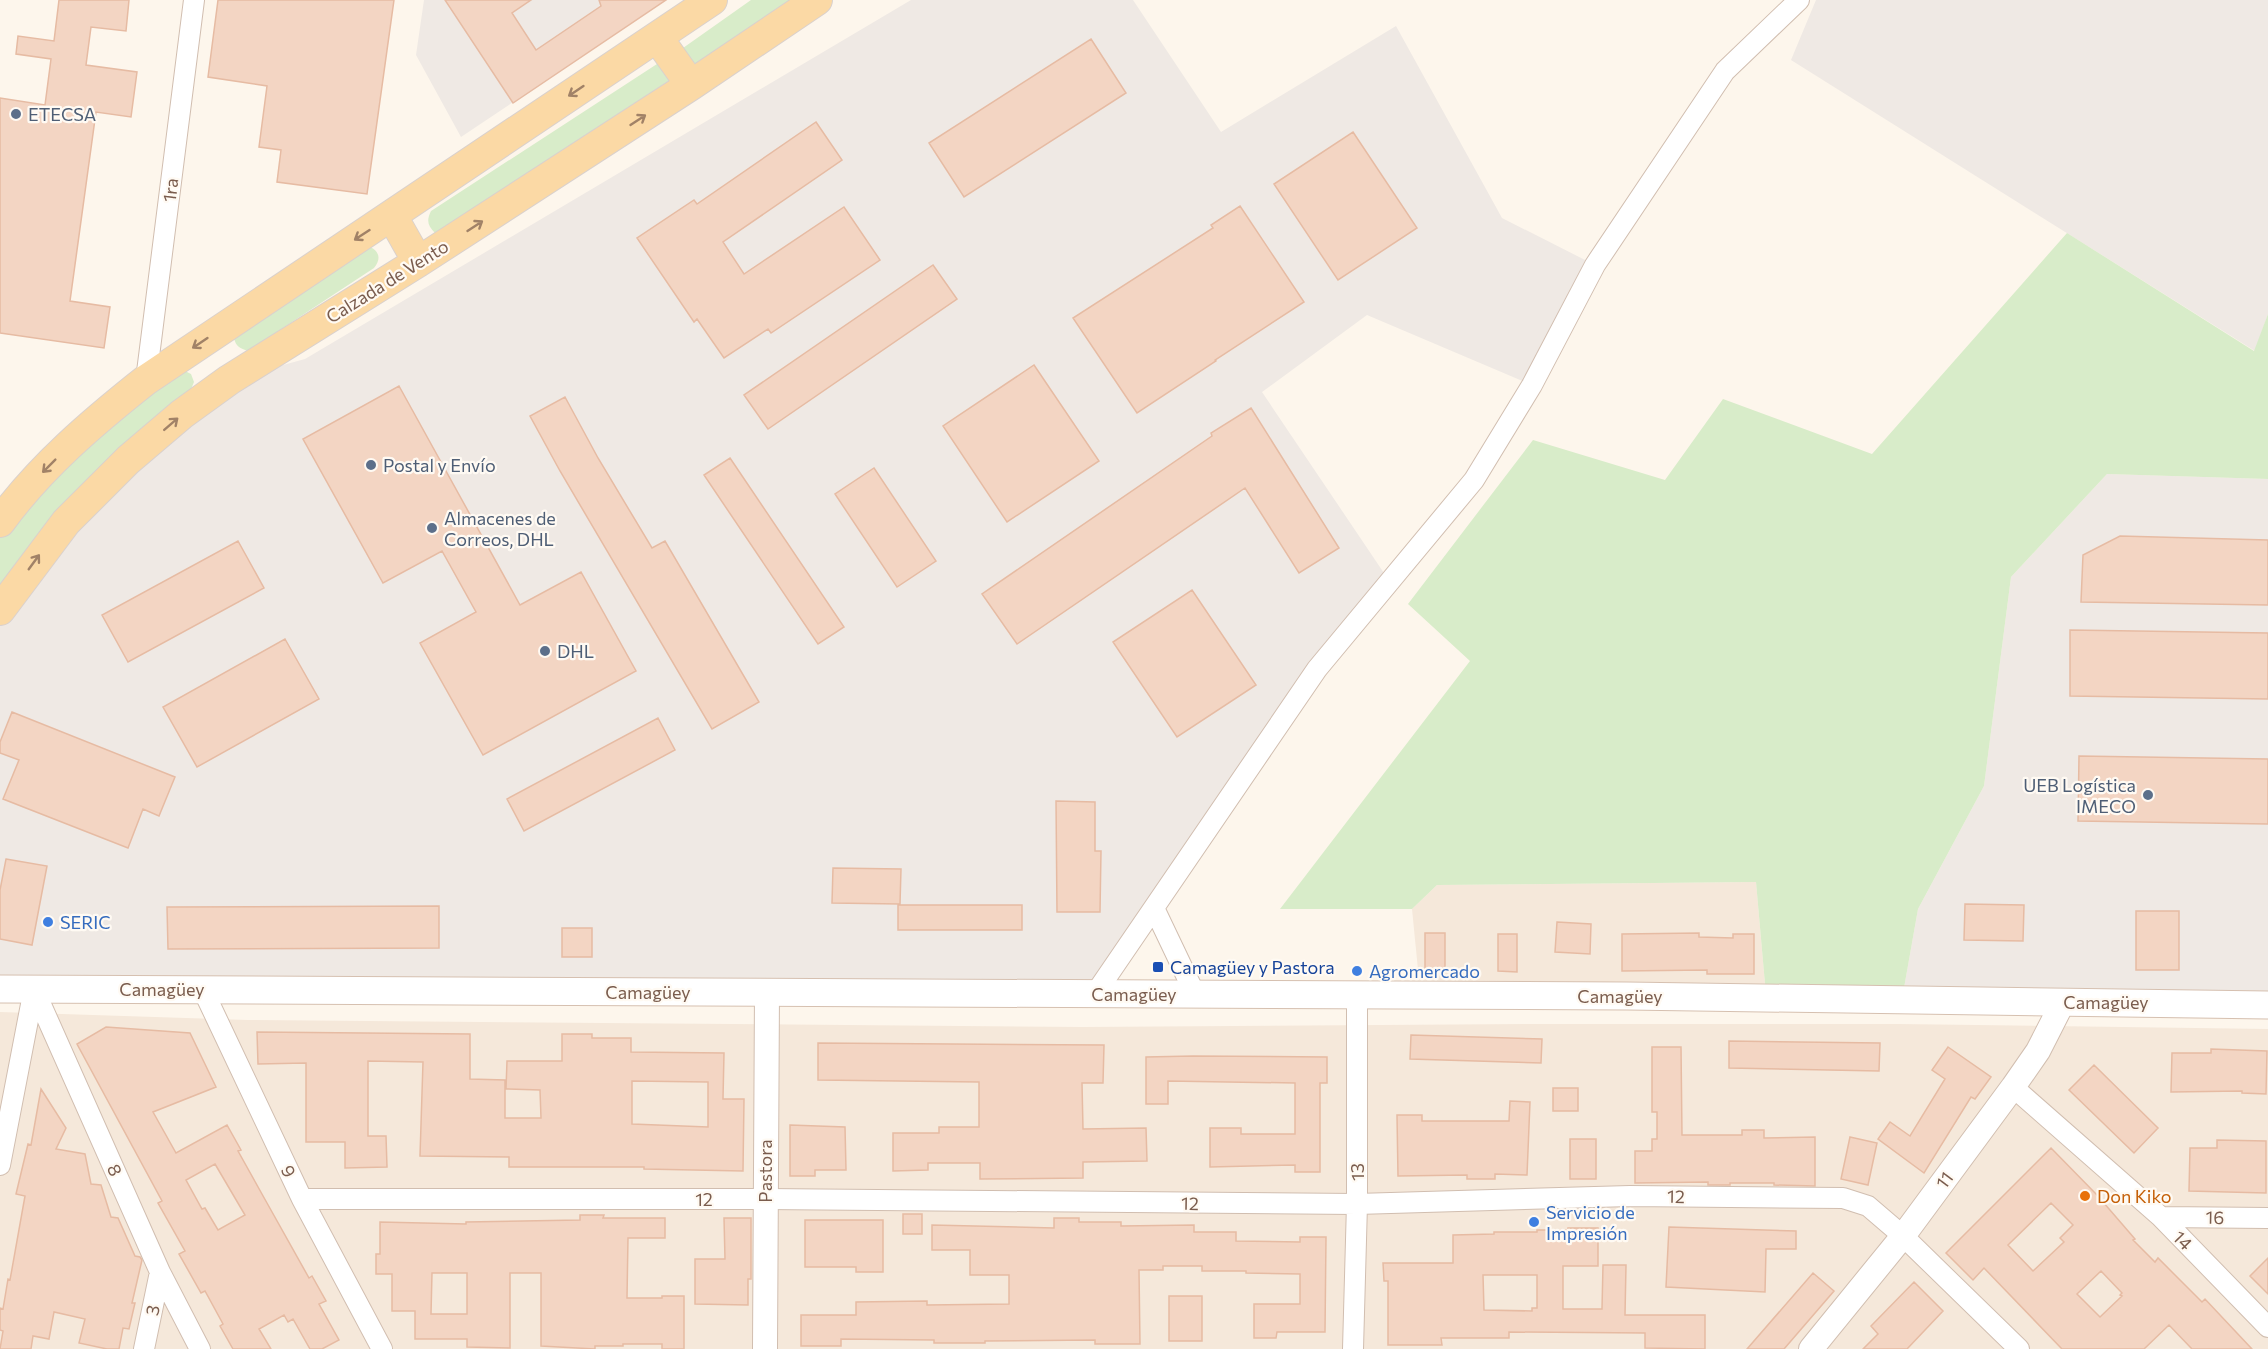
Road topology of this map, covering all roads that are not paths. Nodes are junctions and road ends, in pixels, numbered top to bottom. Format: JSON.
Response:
{"nodes":[{"id":1,"x":194,"y":0,"type":"edge"},
{"id":2,"x":712,"y":0,"type":"edge"},
{"id":3,"x":817,"y":0,"type":"edge"},
{"id":4,"x":1798,"y":0,"type":"edge"},
{"id":5,"x":657,"y":37,"type":"junction"},
{"id":6,"x":691,"y":85,"type":"junction"},
{"id":7,"x":392,"y":216,"type":"junction"},
{"id":8,"x":418,"y":262,"type":"junction"},
{"id":9,"x":146,"y":380,"type":"junction"},
{"id":10,"x":0,"y":522,"type":"edge"},
{"id":11,"x":0,"y":610,"type":"edge"},
{"id":12,"x":1154,"y":908,"type":"junction"},
{"id":13,"x":0,"y":989,"type":"edge"},
{"id":14,"x":34,"y":989,"type":"junction"},
{"id":15,"x":203,"y":990,"type":"junction"},
{"id":16,"x":767,"y":992,"type":"junction"},
{"id":17,"x":1095,"y":994,"type":"junction"},
{"id":18,"x":1195,"y":994,"type":"junction"},
{"id":19,"x":1357,"y":995,"type":"junction"},
{"id":20,"x":2063,"y":1002,"type":"junction"},
{"id":21,"x":2268,"y":1005,"type":"edge"},
{"id":22,"x":2013,"y":1087,"type":"junction"},
{"id":23,"x":0,"y":1165,"type":"edge"},
{"id":24,"x":302,"y":1199,"type":"junction"},
{"id":25,"x":765,"y":1199,"type":"junction"},
{"id":26,"x":1357,"y":1204,"type":"junction"},
{"id":27,"x":2161,"y":1217,"type":"junction"},
{"id":28,"x":2268,"y":1218,"type":"edge"},
{"id":29,"x":1903,"y":1236,"type":"junction"},
{"id":30,"x":160,"y":1272,"type":"junction"},
{"id":31,"x":2268,"y":1327,"type":"edge"},
{"id":32,"x":144,"y":1349,"type":"edge"},
{"id":33,"x":200,"y":1349,"type":"edge"},
{"id":34,"x":382,"y":1349,"type":"edge"},
{"id":35,"x":765,"y":1349,"type":"edge"},
{"id":36,"x":1353,"y":1349,"type":"edge"},
{"id":37,"x":1811,"y":1349,"type":"edge"},
{"id":38,"x":2019,"y":1349,"type":"edge"}],
"edges":[{"from":1,"to":9,"type":"street","name":"1ra"},
{"from":2,"to":5,"type":"main road"},
{"from":3,"to":6,"type":"main road","name":"Calzada de Vento"},
{"from":4,"to":12,"type":"street"},
{"from":5,"to":6,"type":"main road"},
{"from":5,"to":7,"type":"main road","one_way":true},
{"from":8,"to":6,"type":"main road","name":"Calzada de Vento","one_way":true},
{"from":7,"to":8,"type":"main road"},
{"from":7,"to":9,"type":"main road","one_way":true},
{"from":11,"to":8,"type":"main road","name":"Calzada de Vento","one_way":true},
{"from":9,"to":10,"type":"main road","one_way":true},
{"from":12,"to":17,"type":"street"},
{"from":12,"to":18,"type":"street"},
{"from":13,"to":14,"type":"main road","name":"Camagüey"},
{"from":14,"to":15,"type":"main road","name":"Camagüey"},
{"from":14,"to":23,"type":"street"},
{"from":14,"to":30,"type":"street","name":"8"},
{"from":15,"to":16,"type":"main road","name":"Camagüey"},
{"from":15,"to":24,"type":"street","name":"9"},
{"from":16,"to":17,"type":"main road","name":"Camagüey"},
{"from":16,"to":25,"type":"street","name":"Pastora"},
{"from":17,"to":18,"type":"main road","name":"Camagüey"},
{"from":18,"to":19,"type":"main road","name":"Camagüey"},
{"from":19,"to":20,"type":"main road","name":"Camagüey"},
{"from":19,"to":26,"type":"street","name":"13"},
{"from":20,"to":21,"type":"main road","name":"Camagüey"},
{"from":20,"to":22,"type":"street","name":"11"},
{"from":22,"to":27,"type":"street","name":"14"},
{"from":22,"to":29,"type":"street","name":"11"},
{"from":24,"to":25,"type":"street","name":"12"},
{"from":24,"to":34,"type":"street","name":"9"},
{"from":25,"to":26,"type":"street","name":"12"},
{"from":25,"to":35,"type":"street","name":"Pastora"},
{"from":26,"to":29,"type":"street","name":"12"},
{"from":26,"to":36,"type":"street","name":"13"},
{"from":27,"to":28,"type":"street","name":"16"},
{"from":27,"to":31,"type":"street","name":"14"},
{"from":29,"to":37,"type":"street","name":"11"},
{"from":29,"to":38,"type":"street","name":"12"},
{"from":30,"to":32,"type":"street","name":"3"},
{"from":30,"to":33,"type":"street","name":"8"}]}
